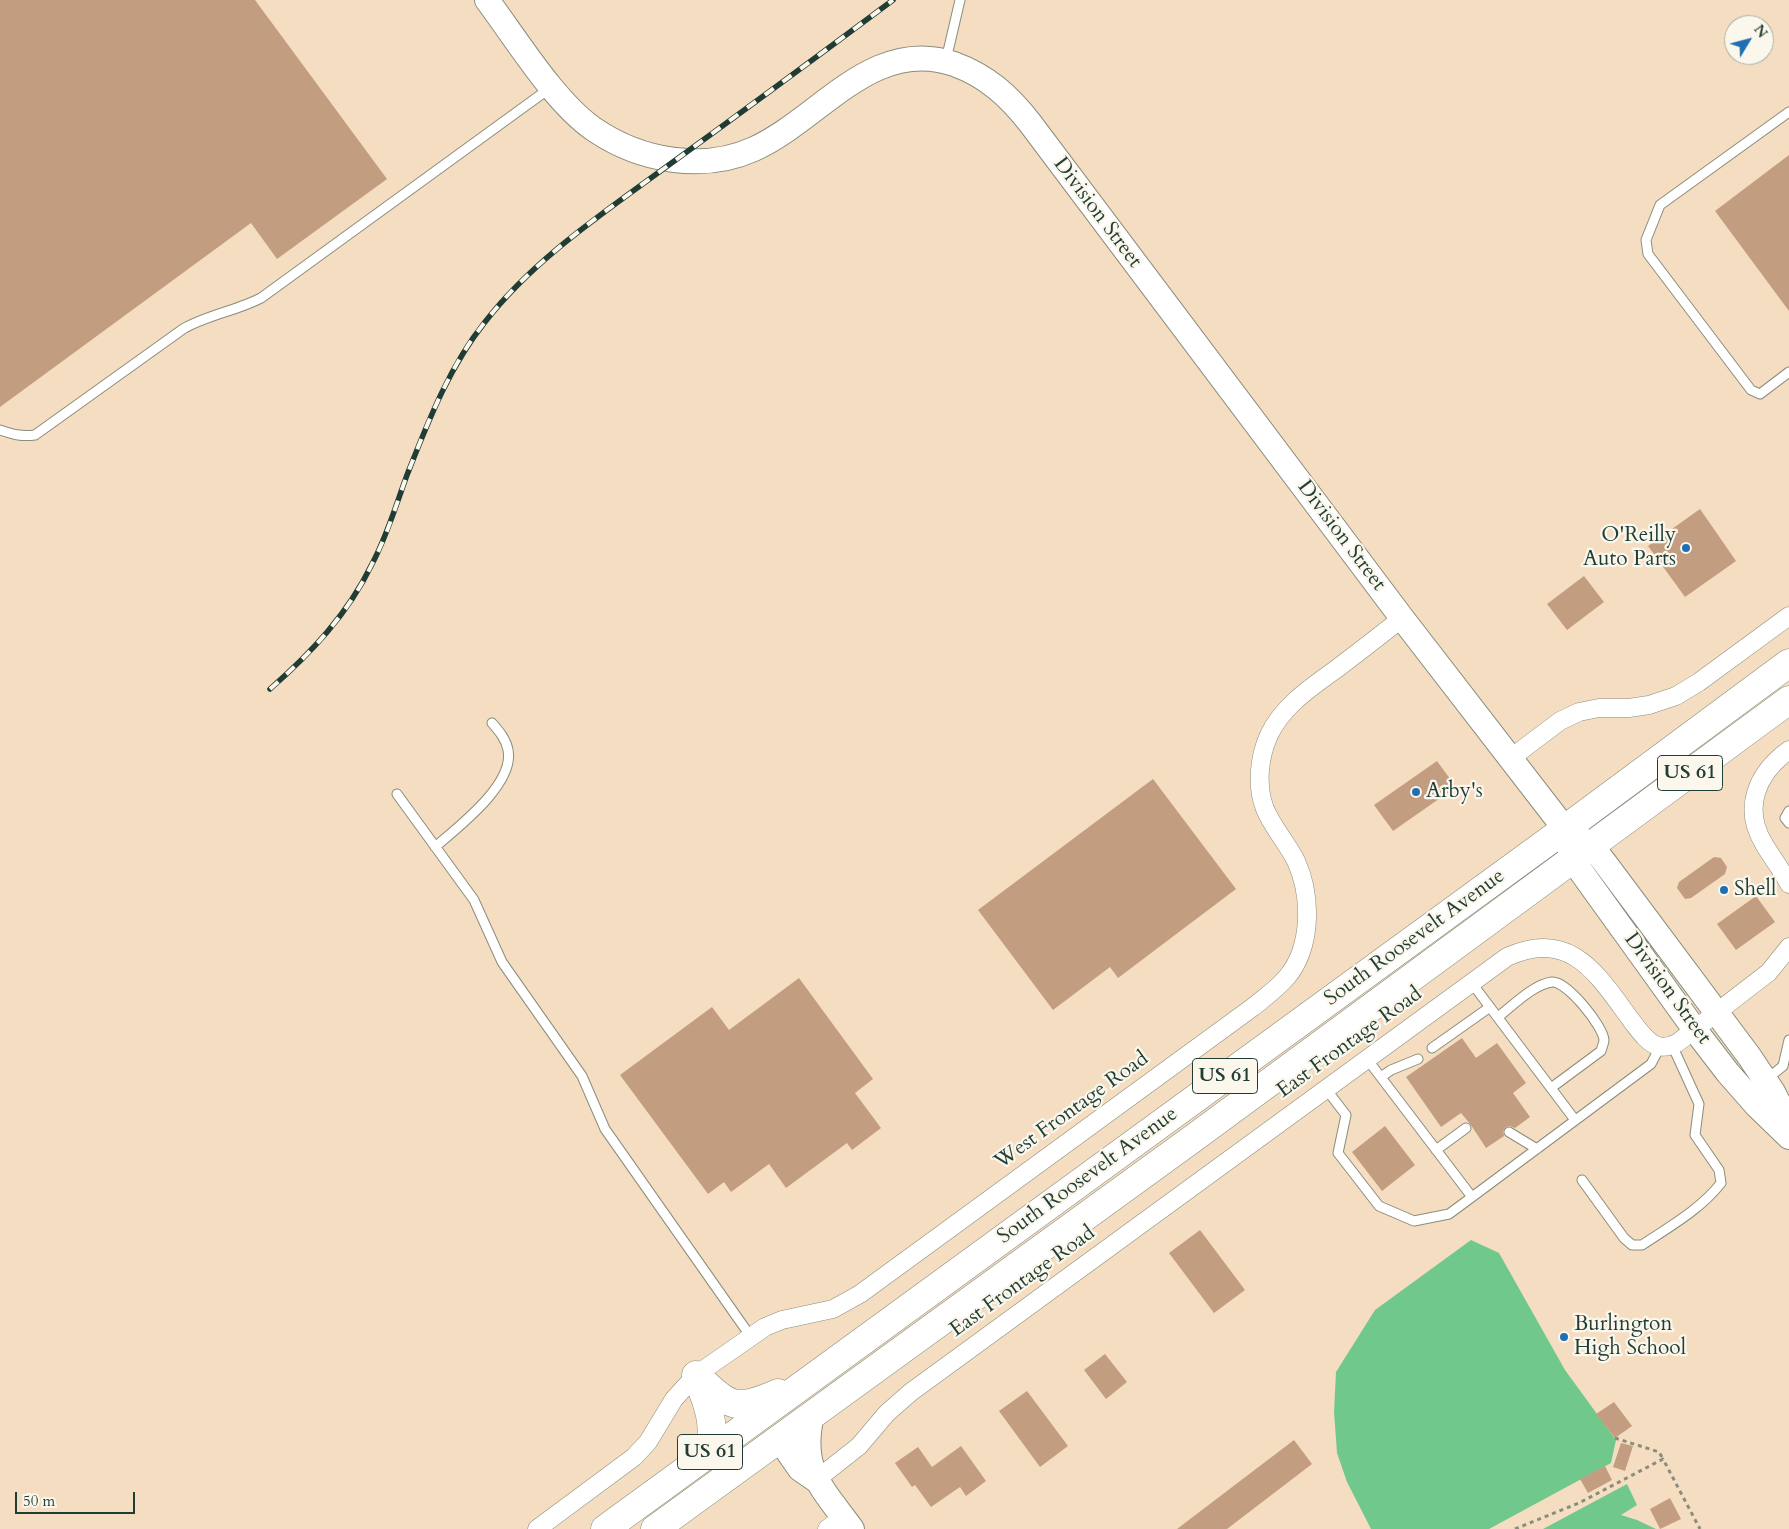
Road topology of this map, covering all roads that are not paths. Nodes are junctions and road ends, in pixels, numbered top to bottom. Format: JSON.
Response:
{"nodes":[{"id":1,"x":487,"y":0,"type":"edge"},
{"id":2,"x":960,"y":0,"type":"edge"},
{"id":3,"x":945,"y":62,"type":"junction"},
{"id":4,"x":551,"y":87,"type":"junction"},
{"id":5,"x":1789,"y":112,"type":"edge"},
{"id":6,"x":1789,"y":372,"type":"edge"},
{"id":7,"x":0,"y":430,"type":"edge"},
{"id":8,"x":1789,"y":616,"type":"edge"},
{"id":9,"x":1402,"y":618,"type":"junction"},
{"id":10,"x":1789,"y":663,"type":"edge"},
{"id":11,"x":1789,"y":700,"type":"edge"},
{"id":12,"x":492,"y":723,"type":"dead end"},
{"id":13,"x":1787,"y":754,"type":"edge"},
{"id":14,"x":1511,"y":758,"type":"junction"},
{"id":15,"x":397,"y":794,"type":"dead end"},
{"id":16,"x":1789,"y":811,"type":"edge"},
{"id":17,"x":1789,"y":823,"type":"edge"},
{"id":18,"x":1565,"y":828,"type":"junction"},
{"id":19,"x":435,"y":847,"type":"junction"},
{"id":20,"x":1582,"y":852,"type":"junction"},
{"id":21,"x":1789,"y":884,"type":"edge"},
{"id":22,"x":1788,"y":952,"type":"edge"},
{"id":23,"x":1472,"y":982,"type":"junction"},
{"id":24,"x":1490,"y":1007,"type":"junction"},
{"id":25,"x":1718,"y":1012,"type":"junction"},
{"id":26,"x":1498,"y":1017,"type":"junction"},
{"id":27,"x":1695,"y":1030,"type":"junction"},
{"id":28,"x":1789,"y":1040,"type":"edge"},
{"id":29,"x":1666,"y":1046,"type":"junction"},
{"id":30,"x":1432,"y":1048,"type":"dead end"},
{"id":31,"x":1367,"y":1059,"type":"junction"},
{"id":32,"x":1418,"y":1059,"type":"dead end"},
{"id":33,"x":1381,"y":1077,"type":"junction"},
{"id":34,"x":1765,"y":1080,"type":"junction"},
{"id":35,"x":1551,"y":1088,"type":"junction"},
{"id":36,"x":1326,"y":1089,"type":"junction"},
{"id":37,"x":1575,"y":1120,"type":"junction"},
{"id":38,"x":1789,"y":1123,"type":"edge"},
{"id":39,"x":1466,"y":1128,"type":"dead end"},
{"id":40,"x":1509,"y":1132,"type":"dead end"},
{"id":41,"x":1789,"y":1137,"type":"edge"},
{"id":42,"x":1537,"y":1149,"type":"junction"},
{"id":43,"x":1436,"y":1150,"type":"junction"},
{"id":44,"x":1582,"y":1180,"type":"dead end"},
{"id":45,"x":1472,"y":1198,"type":"junction"},
{"id":46,"x":886,"y":1324,"type":"junction"},
{"id":47,"x":751,"y":1337,"type":"junction"},
{"id":48,"x":696,"y":1375,"type":"junction"},
{"id":49,"x":816,"y":1375,"type":"junction"},
{"id":50,"x":717,"y":1395,"type":"junction"},
{"id":51,"x":812,"y":1415,"type":"junction"},
{"id":52,"x":738,"y":1432,"type":"junction"},
{"id":53,"x":779,"y":1439,"type":"junction"},
{"id":54,"x":708,"y":1454,"type":"junction"},
{"id":55,"x":816,"y":1480,"type":"junction"},
{"id":56,"x":692,"y":1502,"type":"junction"},
{"id":57,"x":840,"y":1525,"type":"edge"},
{"id":58,"x":537,"y":1529,"type":"edge"},
{"id":59,"x":605,"y":1529,"type":"edge"},
{"id":60,"x":655,"y":1529,"type":"edge"}],
"edges":[{"from":1,"to":4,"type":"street","name":"Division Street"},
{"from":2,"to":3,"type":"lane"},
{"from":3,"to":4,"type":"street","name":"Division Street"},
{"from":3,"to":9,"type":"street","name":"Division Street"},
{"from":4,"to":7,"type":"lane"},
{"from":5,"to":6,"type":"lane"},
{"from":8,"to":14,"type":"street"},
{"from":9,"to":14,"type":"street","name":"Division Street"},
{"from":9,"to":47,"type":"street","name":"West Frontage Road"},
{"from":10,"to":18,"type":"highway","name":"South Roosevelt Avenue","number":"US 61"},
{"from":11,"to":20,"type":"highway","name":"South Roosevelt Avenue","number":"US 61"},
{"from":12,"to":19,"type":"lane"},
{"from":13,"to":21,"type":"street"},
{"from":14,"to":18,"type":"street","name":"Division Street"},
{"from":15,"to":19,"type":"lane"},
{"from":16,"to":17,"type":"lane"},
{"from":18,"to":20,"type":"street","name":"Division Street"},
{"from":18,"to":46,"type":"highway","name":"South Roosevelt Avenue","number":"US 61"},
{"from":19,"to":47,"type":"lane"},
{"from":20,"to":25,"type":"street","name":"Division Street"},
{"from":20,"to":27,"type":"street","name":"Division Street"},
{"from":20,"to":51,"type":"highway","name":"South Roosevelt Avenue","number":"US 61"},
{"from":22,"to":25,"type":"street"},
{"from":23,"to":24,"type":"lane"},
{"from":23,"to":29,"type":"street","name":"East Frontage Road"},
{"from":23,"to":31,"type":"street","name":"East Frontage Road"},
{"from":24,"to":26,"type":"lane"},
{"from":24,"to":30,"type":"lane"},
{"from":25,"to":27,"type":"street"},
{"from":25,"to":34,"type":"street","name":"Division Street"},
{"from":26,"to":35,"type":"lane"},
{"from":26,"to":35,"type":"lane"},
{"from":27,"to":29,"type":"street"},
{"from":27,"to":41,"type":"street","name":"Division Street"},
{"from":28,"to":34,"type":"lane"},
{"from":29,"to":37,"type":"lane"},
{"from":29,"to":44,"type":"lane"},
{"from":31,"to":33,"type":"lane"},
{"from":31,"to":36,"type":"street","name":"East Frontage Road"},
{"from":32,"to":33,"type":"lane"},
{"from":33,"to":43,"type":"lane"},
{"from":34,"to":38,"type":"street","name":"Division Street"},
{"from":35,"to":37,"type":"lane"},
{"from":36,"to":45,"type":"lane"},
{"from":36,"to":55,"type":"street","name":"East Frontage Road"},
{"from":37,"to":42,"type":"lane"},
{"from":39,"to":43,"type":"lane"},
{"from":40,"to":42,"type":"lane"},
{"from":42,"to":45,"type":"lane"},
{"from":43,"to":45,"type":"lane"},
{"from":46,"to":49,"type":"highway","name":"South Roosevelt Avenue","number":"US 61"},
{"from":46,"to":53,"type":"highway"},
{"from":47,"to":48,"type":"street","name":"West Frontage Road"},
{"from":48,"to":50,"type":"highway"},
{"from":48,"to":54,"type":"highway"},
{"from":48,"to":58,"type":"street","name":"West Frontage Road"},
{"from":49,"to":50,"type":"highway"},
{"from":49,"to":52,"type":"highway","name":"South Roosevelt Avenue","number":"US 61"},
{"from":50,"to":52,"type":"highway"},
{"from":51,"to":53,"type":"highway","name":"South Roosevelt Avenue","number":"US 61"},
{"from":51,"to":55,"type":"street"},
{"from":52,"to":54,"type":"highway","name":"South Roosevelt Avenue","number":"US 61"},
{"from":52,"to":56,"type":"highway"},
{"from":53,"to":55,"type":"street"},
{"from":53,"to":56,"type":"highway","name":"South Roosevelt Avenue","number":"US 61"},
{"from":54,"to":59,"type":"highway","name":"South Roosevelt Avenue","number":"US 61"},
{"from":55,"to":57,"type":"street"},
{"from":56,"to":60,"type":"highway","name":"South Roosevelt Avenue","number":"US 61"}]}
